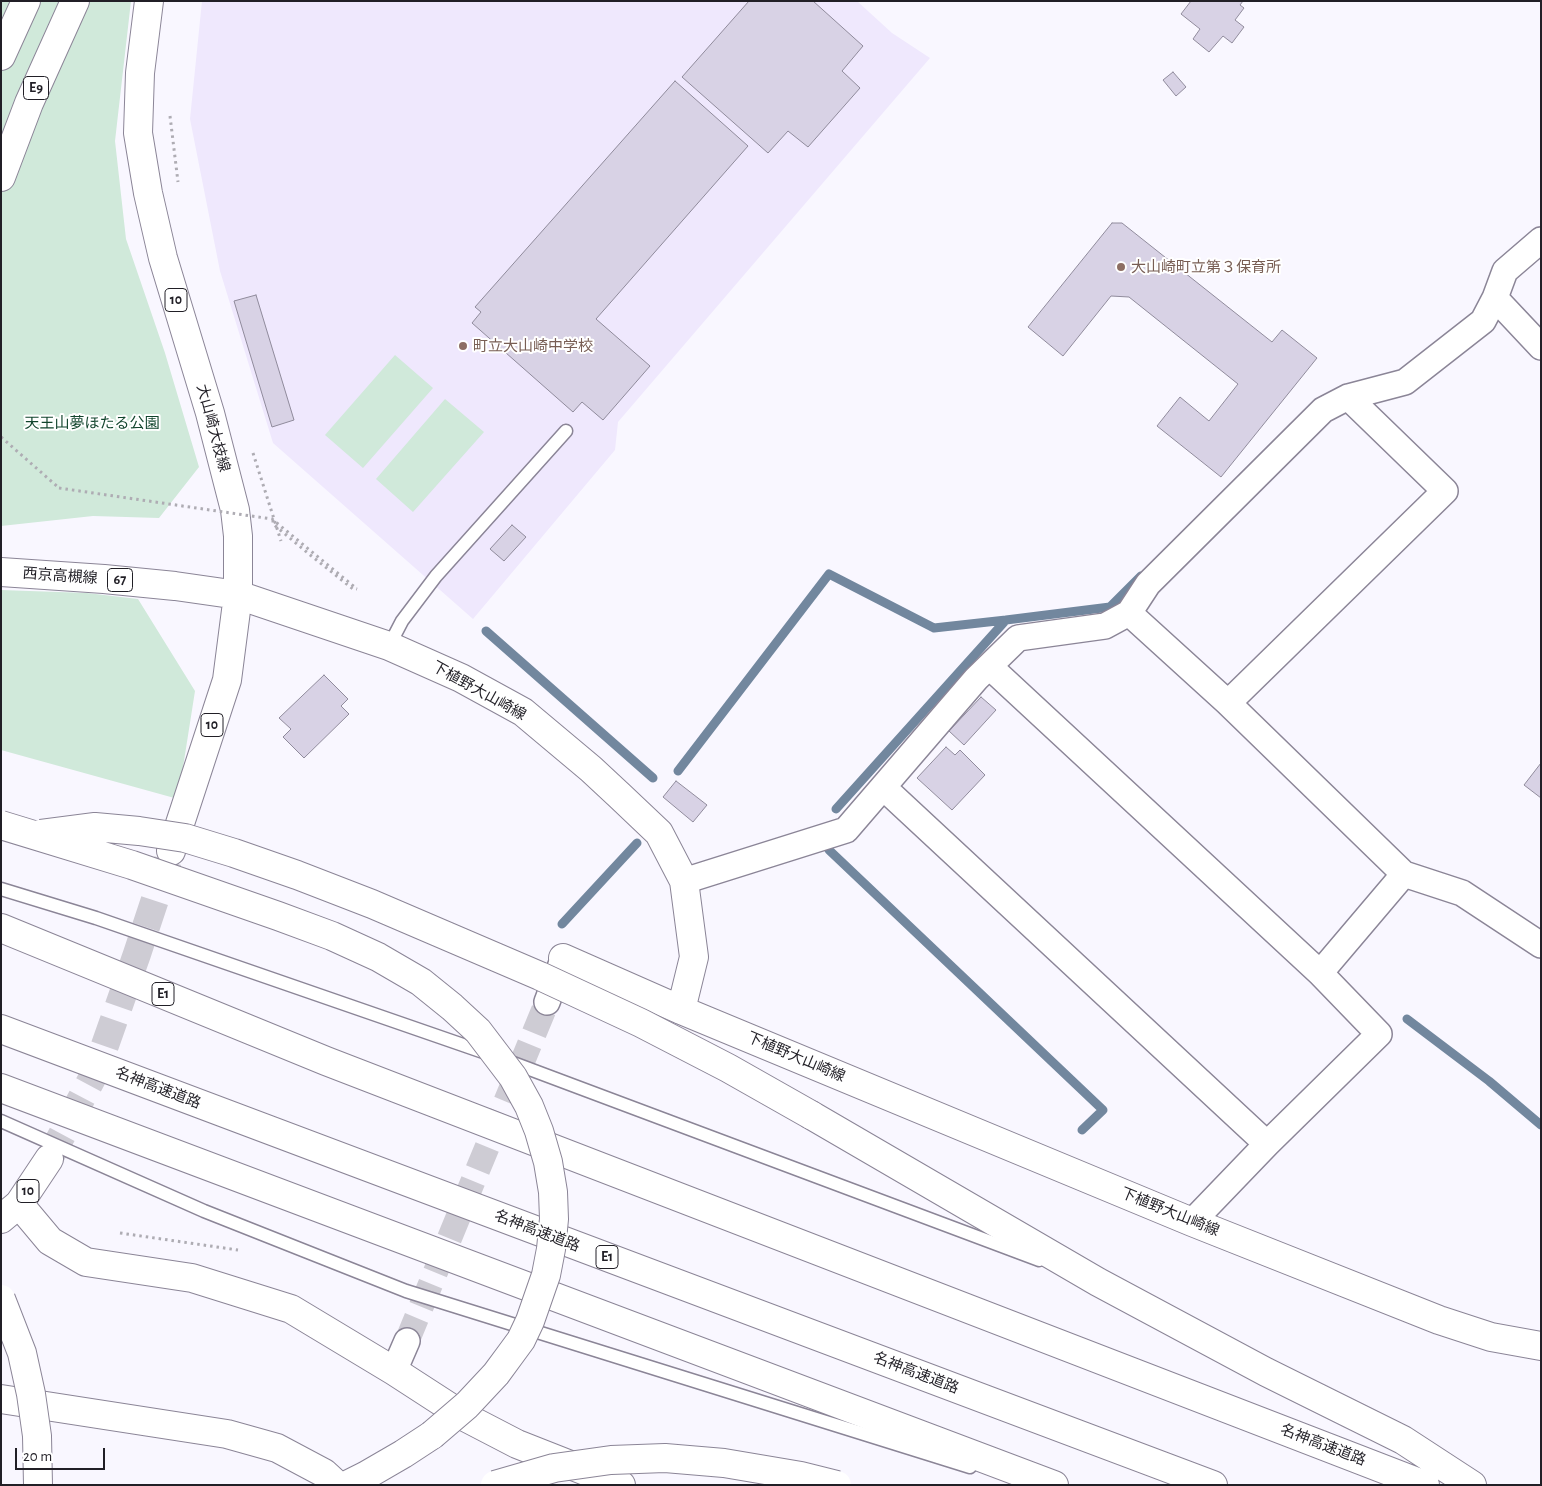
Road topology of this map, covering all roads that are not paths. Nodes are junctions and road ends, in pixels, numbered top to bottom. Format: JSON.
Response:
{"nodes":[{"id":1,"x":26,"y":1,"type":"edge"},
{"id":2,"x":75,"y":1,"type":"edge"},
{"id":3,"x":149,"y":1,"type":"edge"},
{"id":4,"x":1,"y":56,"type":"edge"},
{"id":5,"x":1,"y":177,"type":"edge"},
{"id":6,"x":1541,"y":240,"type":"edge"},
{"id":7,"x":1496,"y":298,"type":"junction"},
{"id":8,"x":1541,"y":347,"type":"edge"},
{"id":9,"x":1348,"y":397,"type":"junction"},
{"id":10,"x":566,"y":431,"type":"dead end"},
{"id":11,"x":1,"y":572,"type":"edge"},
{"id":12,"x":238,"y":595,"type":"junction"},
{"id":13,"x":1129,"y":614,"type":"junction"},
{"id":14,"x":390,"y":646,"type":"junction"},
{"id":15,"x":990,"y":667,"type":"junction"},
{"id":16,"x":1228,"y":703,"type":"junction"},
{"id":17,"x":884,"y":787,"type":"junction"},
{"id":18,"x":1,"y":825,"type":"edge"},
{"id":19,"x":1,"y":845,"type":"edge"},
{"id":20,"x":171,"y":852,"type":"tunnel mouth"},
{"id":21,"x":1404,"y":874,"type":"junction"},
{"id":22,"x":684,"y":881,"type":"junction"},
{"id":23,"x":1,"y":889,"type":"edge"},
{"id":24,"x":1,"y":928,"type":"edge"},
{"id":25,"x":1,"y":945,"type":"edge"},
{"id":26,"x":1541,"y":946,"type":"edge"},
{"id":27,"x":563,"y":958,"type":"joint"},
{"id":28,"x":1320,"y":973,"type":"junction"},
{"id":29,"x":547,"y":1002,"type":"tunnel mouth"},
{"id":30,"x":681,"y":1010,"type":"junction"},
{"id":31,"x":1,"y":1029,"type":"edge"},
{"id":32,"x":326,"y":1061,"type":"junction"},
{"id":33,"x":1,"y":1088,"type":"edge"},
{"id":34,"x":1,"y":1121,"type":"edge"},
{"id":35,"x":1267,"y":1144,"type":"junction"},
{"id":36,"x":48,"y":1159,"type":"tunnel mouth"},
{"id":37,"x":10,"y":1212,"type":"edge"},
{"id":38,"x":1192,"y":1222,"type":"junction"},
{"id":39,"x":1098,"y":1282,"type":"junction"},
{"id":40,"x":1,"y":1299,"type":"edge"},
{"id":41,"x":407,"y":1341,"type":"tunnel mouth"},
{"id":42,"x":1541,"y":1346,"type":"edge"},
{"id":43,"x":394,"y":1371,"type":"junction"},
{"id":44,"x":1,"y":1400,"type":"edge"},
{"id":45,"x":432,"y":1435,"type":"junction"},
{"id":46,"x":38,"y":1485,"type":"edge"},
{"id":47,"x":337,"y":1485,"type":"edge"},
{"id":48,"x":347,"y":1485,"type":"edge"},
{"id":49,"x":371,"y":1485,"type":"edge"},
{"id":50,"x":495,"y":1485,"type":"edge"},
{"id":51,"x":621,"y":1485,"type":"edge"},
{"id":52,"x":837,"y":1485,"type":"edge"},
{"id":53,"x":1027,"y":1485,"type":"edge"},
{"id":54,"x":1054,"y":1485,"type":"edge"},
{"id":55,"x":1213,"y":1485,"type":"edge"},
{"id":56,"x":1425,"y":1485,"type":"edge"},
{"id":57,"x":1472,"y":1485,"type":"edge"}],
"edges":[{"from":1,"to":4,"type":"main road"},
{"from":2,"to":5,"type":"main road","number":"E9"},
{"from":3,"to":12,"type":"main road","name":"大山崎大枝線","number":"10"},
{"from":6,"to":7,"type":"street"},
{"from":7,"to":8,"type":"street"},
{"from":7,"to":9,"type":"street"},
{"from":9,"to":13,"type":"street"},
{"from":9,"to":16,"type":"street"},
{"from":10,"to":14,"type":"lane"},
{"from":11,"to":12,"type":"main road","name":"西京高槻線","number":"67"},
{"from":12,"to":14,"type":"main road","name":"下植野大山崎線"},
{"from":12,"to":20,"type":"main road","name":"大山崎大枝線","number":"10"},
{"from":13,"to":15,"type":"street"},
{"from":13,"to":16,"type":"street"},
{"from":14,"to":22,"type":"main road","name":"下植野大山崎線"},
{"from":15,"to":17,"type":"street"},
{"from":15,"to":28,"type":"street"},
{"from":16,"to":21,"type":"street"},
{"from":17,"to":22,"type":"street"},
{"from":17,"to":35,"type":"street"},
{"from":18,"to":45,"type":"main road","bridge":true},
{"from":19,"to":39,"type":"main road","bridge":true},
{"from":21,"to":26,"type":"street"},
{"from":21,"to":28,"type":"street"},
{"from":22,"to":30,"type":"main road","name":"下植野大山崎線"},
{"from":23,"to":39,"type":"lane"},
{"from":24,"to":32,"type":"main road","name":"名神高速道路","number":"E1"},
{"from":25,"to":32,"type":"main road","name":"名神高速道路","number":"E1"},
{"from":27,"to":29,"type":"street"},
{"from":27,"to":30,"type":"main road"},
{"from":28,"to":35,"type":"street"},
{"from":30,"to":38,"type":"main road","name":"下植野大山崎線"},
{"from":31,"to":55,"type":"main road","name":"名神高速道路","number":"E1"},
{"from":32,"to":56,"type":"main road","name":"名神高速道路","number":"E1"},
{"from":33,"to":54,"type":"main road"},
{"from":34,"to":53,"type":"lane"},
{"from":35,"to":38,"type":"street"},
{"from":36,"to":37,"type":"main road","number":"10"},
{"from":37,"to":43,"type":"main road"},
{"from":38,"to":42,"type":"main road","name":"下植野大山崎線"},
{"from":39,"to":57,"type":"main road"},
{"from":40,"to":46,"type":"main road","bridge":true},
{"from":41,"to":43,"type":"street"},
{"from":43,"to":51,"type":"main road"},
{"from":44,"to":47,"type":"main road"},
{"from":45,"to":48,"type":"main road"},
{"from":45,"to":49,"type":"main road"},
{"from":50,"to":52,"type":"main road","bridge":true}]}
